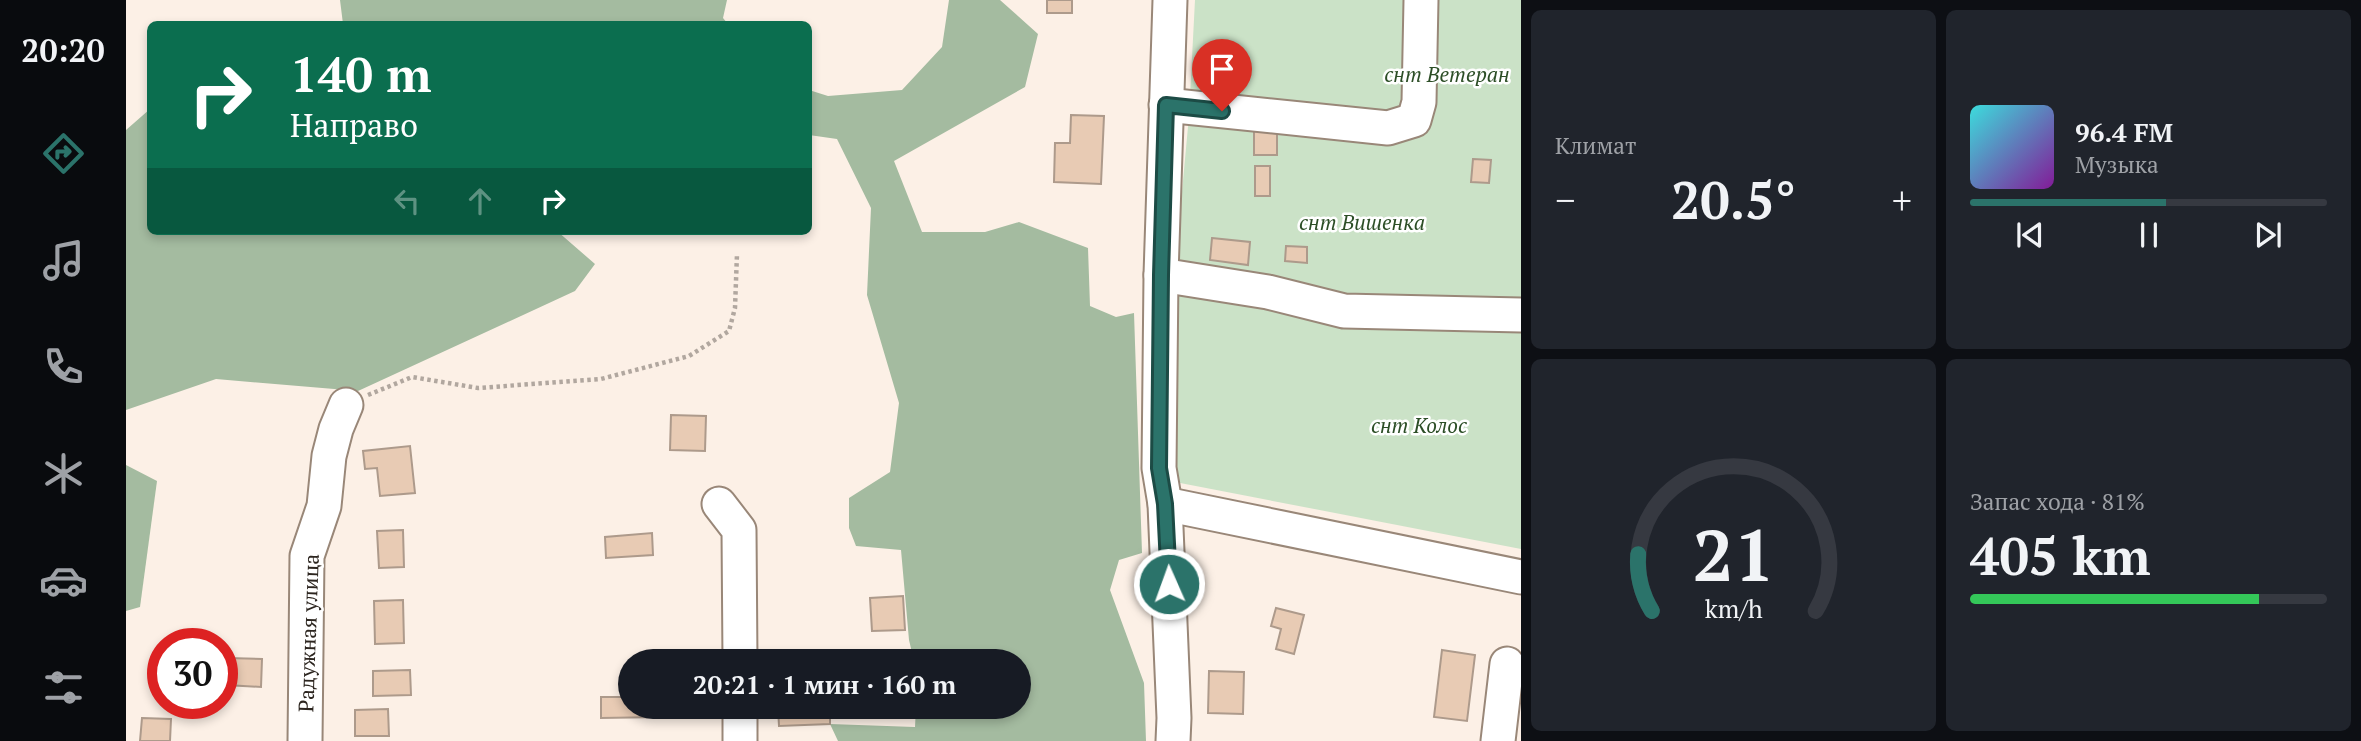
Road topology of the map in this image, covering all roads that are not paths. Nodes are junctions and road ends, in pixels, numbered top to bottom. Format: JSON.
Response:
{"nodes":[{"id":1,"x":1170,"y":0,"type":"edge"},
{"id":2,"x":1421,"y":0,"type":"edge"},
{"id":3,"x":1166,"y":105,"type":"junction"},
{"id":4,"x":1161,"y":275,"type":"junction"},
{"id":5,"x":1521,"y":315,"type":"edge"},
{"id":6,"x":346,"y":405,"type":"road end"},
{"id":7,"x":719,"y":504,"type":"dead end"},
{"id":8,"x":1165,"y":504,"type":"junction"},
{"id":9,"x":1521,"y":577,"type":"edge"},
{"id":10,"x":740,"y":649,"type":"edge"},
{"id":11,"x":1507,"y":664,"type":"dead end"},
{"id":12,"x":740,"y":719,"type":"edge"},
{"id":13,"x":305,"y":741,"type":"edge"},
{"id":14,"x":740,"y":741,"type":"edge"},
{"id":15,"x":1173,"y":741,"type":"edge"},
{"id":16,"x":1498,"y":741,"type":"edge"}],
"edges":[{"from":1,"to":3,"type":"street"},
{"from":2,"to":3,"type":"street"},
{"from":3,"to":4,"type":"street"},
{"from":4,"to":5,"type":"street"},
{"from":4,"to":8,"type":"street"},
{"from":6,"to":13,"type":"street","name":"Радужная улица"},
{"from":7,"to":10,"type":"street"},
{"from":8,"to":9,"type":"street"},
{"from":8,"to":15,"type":"street"},
{"from":11,"to":16,"type":"street"},
{"from":12,"to":14,"type":"street"}]}
